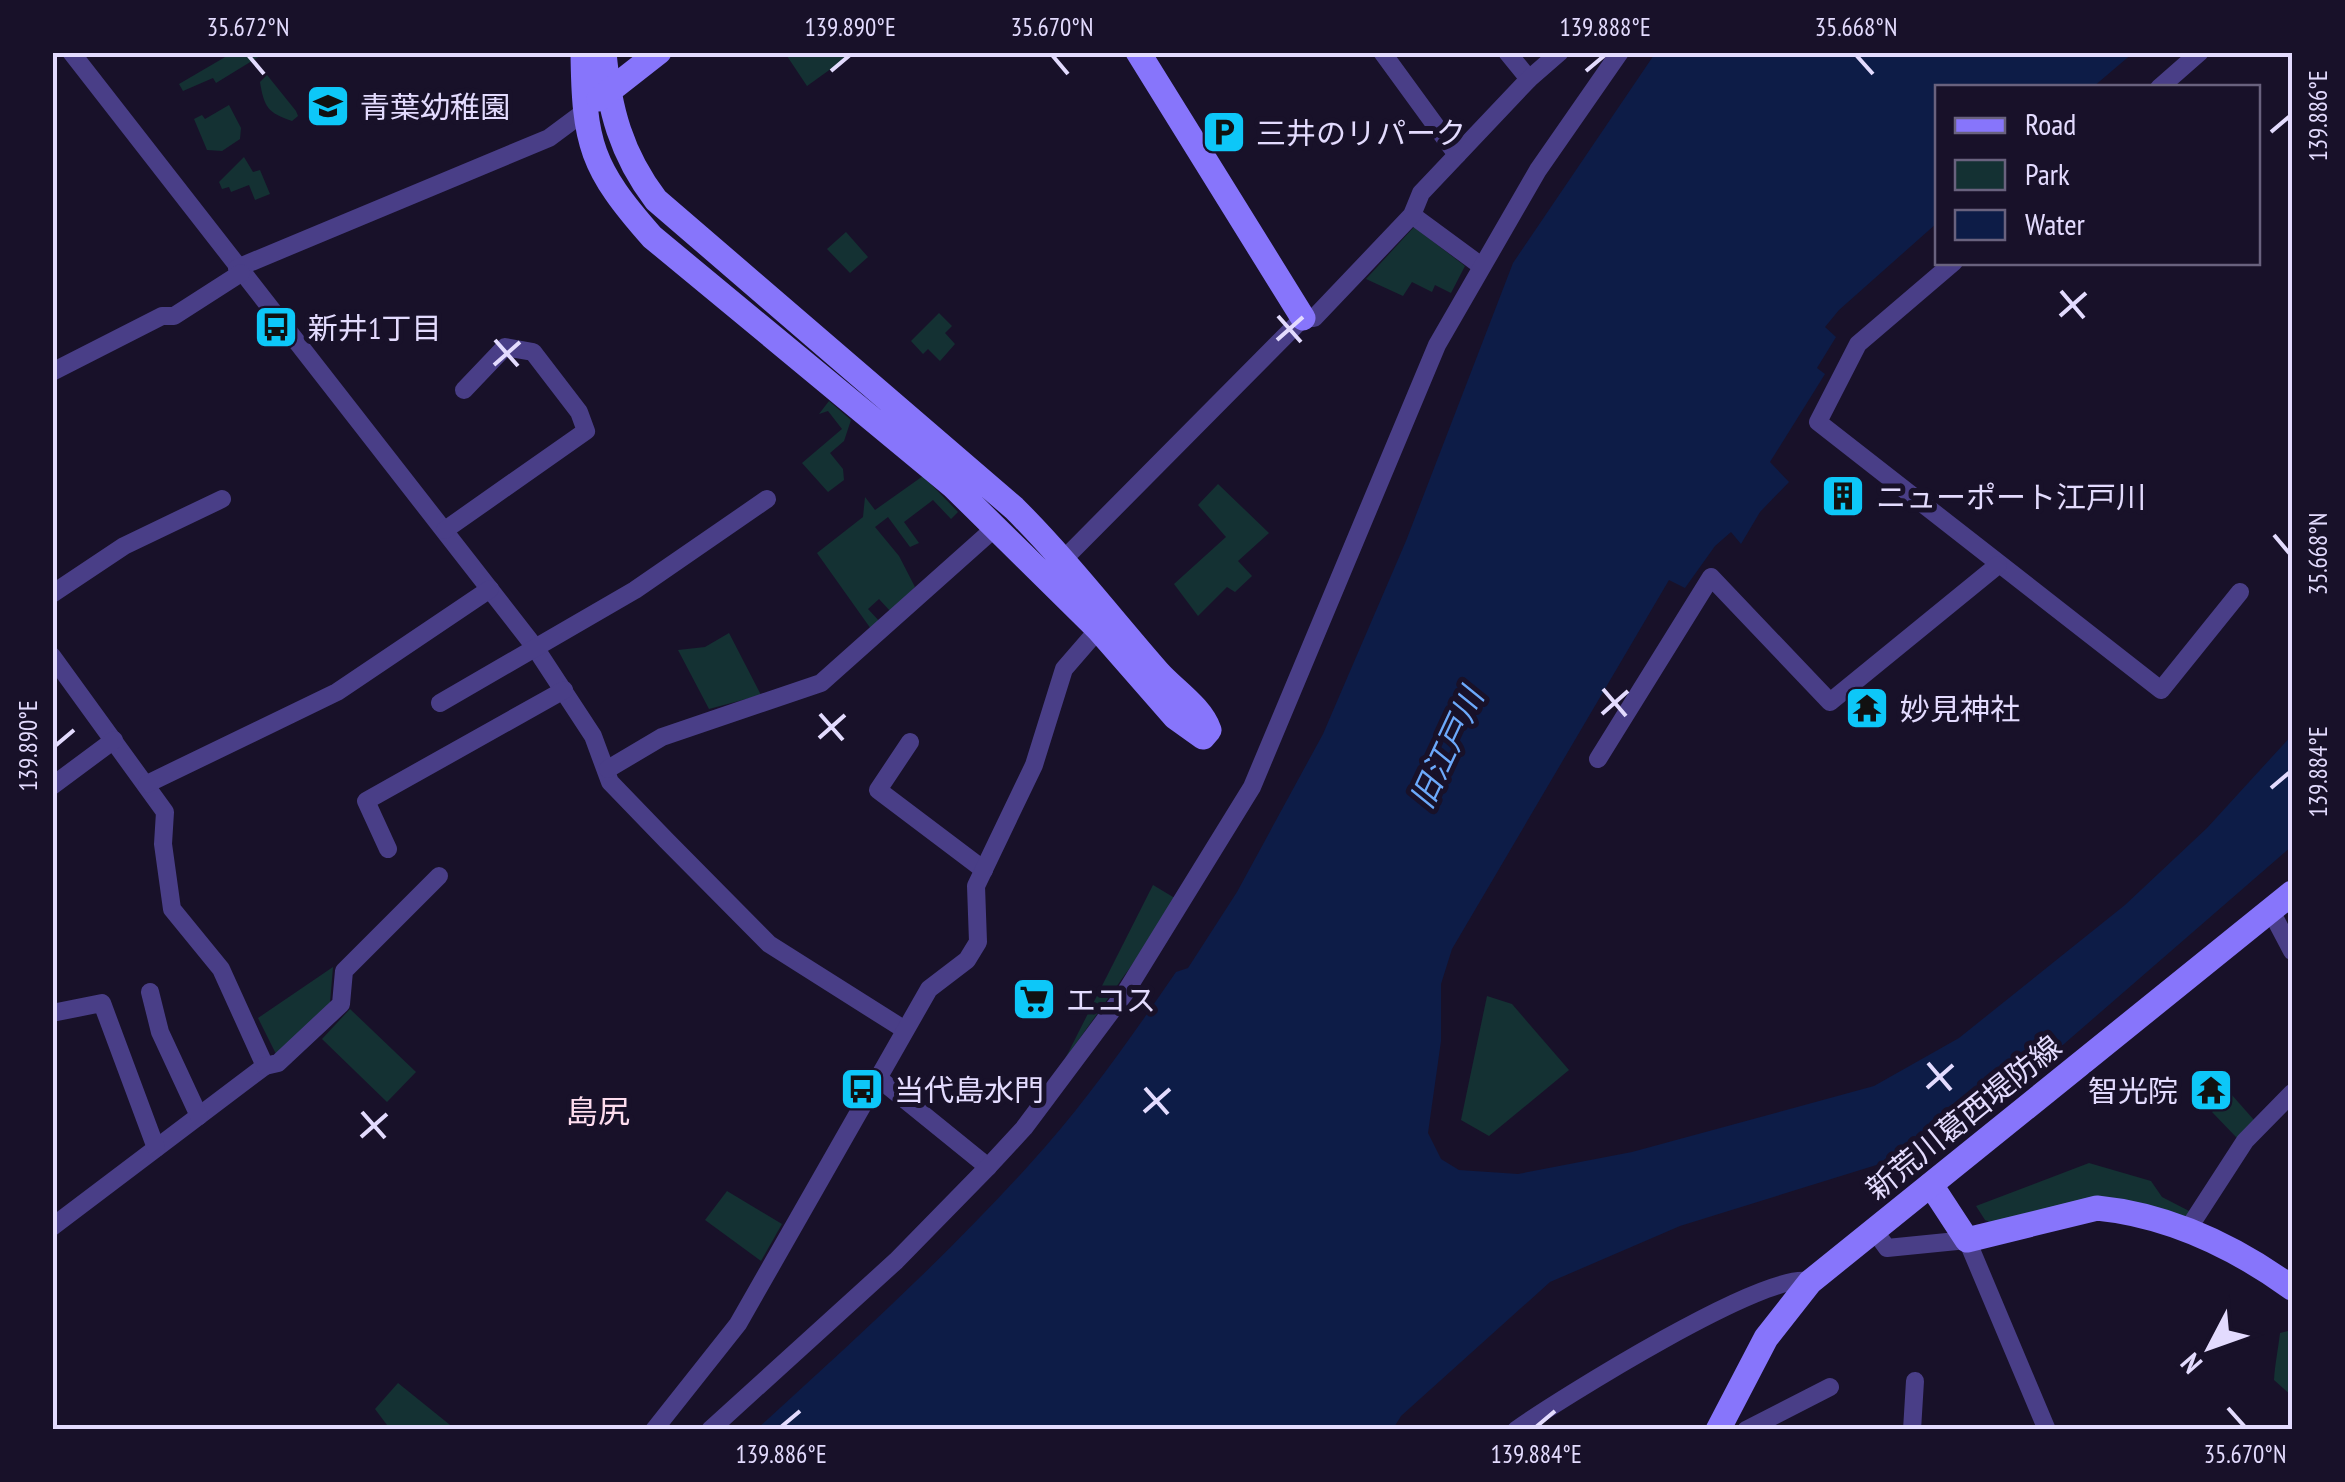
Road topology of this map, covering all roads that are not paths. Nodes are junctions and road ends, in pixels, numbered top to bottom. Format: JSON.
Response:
{"nodes":[{"id":1,"x":59,"y":52,"type":"edge"},
{"id":2,"x":98,"y":52,"type":"edge"},
{"id":3,"x":583,"y":52,"type":"edge"},
{"id":4,"x":604,"y":52,"type":"edge"},
{"id":5,"x":660,"y":52,"type":"edge"},
{"id":6,"x":1138,"y":52,"type":"edge"},
{"id":7,"x":1382,"y":52,"type":"edge"},
{"id":8,"x":1508,"y":52,"type":"edge"},
{"id":9,"x":1560,"y":52,"type":"edge"},
{"id":10,"x":1620,"y":52,"type":"edge"},
{"id":11,"x":2200,"y":52,"type":"edge"},
{"id":12,"x":52,"y":58,"type":"edge"},
{"id":13,"x":75,"y":58,"type":"edge"},
{"id":14,"x":1529,"y":79,"type":"junction"},
{"id":15,"x":2162,"y":85,"type":"edge"},
{"id":16,"x":608,"y":93,"type":"junction"},
{"id":17,"x":584,"y":112,"type":"junction"},
{"id":18,"x":1457,"y":155,"type":"junction"},
{"id":19,"x":1412,"y":215,"type":"junction"},
{"id":20,"x":1480,"y":265,"type":"junction"},
{"id":21,"x":1950,"y":265,"type":"edge"},
{"id":22,"x":239,"y":270,"type":"junction"},
{"id":23,"x":1303,"y":318,"type":"junction"},
{"id":24,"x":52,"y":372,"type":"edge"},
{"id":25,"x":464,"y":390,"type":"dead end"},
{"id":26,"x":222,"y":498,"type":"dead end"},
{"id":27,"x":768,"y":500,"type":"dead end"},
{"id":28,"x":996,"y":527,"type":"junction"},
{"id":29,"x":444,"y":530,"type":"junction"},
{"id":30,"x":1066,"y":560,"type":"junction"},
{"id":31,"x":1998,"y":565,"type":"junction"},
{"id":32,"x":1042,"y":575,"type":"junction"},
{"id":33,"x":490,"y":589,"type":"junction"},
{"id":34,"x":2240,"y":592,"type":"dead end"},
{"id":35,"x":52,"y":594,"type":"edge"},
{"id":36,"x":1104,"y":623,"type":"junction"},
{"id":37,"x":534,"y":646,"type":"junction"},
{"id":38,"x":52,"y":656,"type":"edge"},
{"id":39,"x":564,"y":690,"type":"junction"},
{"id":40,"x":440,"y":702,"type":"dead end"},
{"id":41,"x":114,"y":740,"type":"junction"},
{"id":42,"x":910,"y":742,"type":"dead end"},
{"id":43,"x":1598,"y":759,"type":"dead end"},
{"id":44,"x":608,"y":769,"type":"junction"},
{"id":45,"x":147,"y":784,"type":"junction"},
{"id":46,"x":52,"y":786,"type":"edge"},
{"id":47,"x":388,"y":850,"type":"dead end"},
{"id":48,"x":984,"y":870,"type":"junction"},
{"id":49,"x":438,"y":876,"type":"dead end"},
{"id":50,"x":2292,"y":893,"type":"edge"},
{"id":51,"x":2272,"y":913,"type":"junction"},
{"id":52,"x":2292,"y":950,"type":"edge"},
{"id":53,"x":150,"y":992,"type":"dead end"},
{"id":54,"x":52,"y":1014,"type":"edge"},
{"id":55,"x":906,"y":1030,"type":"junction"},
{"id":56,"x":265,"y":1066,"type":"junction"},
{"id":57,"x":877,"y":1077,"type":"junction"},
{"id":58,"x":2292,"y":1093,"type":"edge"},
{"id":59,"x":199,"y":1116,"type":"junction"},
{"id":60,"x":156,"y":1148,"type":"junction"},
{"id":61,"x":988,"y":1167,"type":"junction"},
{"id":62,"x":1930,"y":1185,"type":"junction"},
{"id":63,"x":52,"y":1227,"type":"edge"},
{"id":64,"x":2188,"y":1229,"type":"junction"},
{"id":65,"x":1874,"y":1230,"type":"junction"},
{"id":66,"x":1966,"y":1240,"type":"junction"},
{"id":67,"x":1810,"y":1282,"type":"junction"},
{"id":68,"x":2292,"y":1288,"type":"edge"},
{"id":69,"x":1915,"y":1381,"type":"dead end"},
{"id":70,"x":1830,"y":1387,"type":"dead end"},
{"id":71,"x":654,"y":1430,"type":"edge"},
{"id":72,"x":710,"y":1430,"type":"edge"},
{"id":73,"x":1516,"y":1430,"type":"edge"},
{"id":74,"x":1718,"y":1430,"type":"edge"},
{"id":75,"x":1746,"y":1430,"type":"edge"},
{"id":76,"x":1912,"y":1430,"type":"edge"},
{"id":77,"x":2048,"y":1430,"type":"edge"}],
"edges":[{"from":1,"to":12,"type":"street"},
{"from":2,"to":13,"type":"street"},
{"from":3,"to":17,"type":"street"},
{"from":4,"to":16,"type":"street"},
{"from":5,"to":16,"type":"street"},
{"from":6,"to":23,"type":"street"},
{"from":7,"to":18,"type":"street"},
{"from":8,"to":14,"type":"street"},
{"from":9,"to":14,"type":"street"},
{"from":10,"to":20,"type":"street"},
{"from":11,"to":15,"type":"street"},
{"from":13,"to":22,"type":"street"},
{"from":14,"to":18,"type":"street"},
{"from":16,"to":17,"type":"street"},
{"from":16,"to":30,"type":"street"},
{"from":17,"to":22,"type":"street"},
{"from":17,"to":28,"type":"street"},
{"from":18,"to":19,"type":"street"},
{"from":19,"to":20,"type":"street"},
{"from":19,"to":23,"type":"street"},
{"from":20,"to":61,"type":"street"},
{"from":21,"to":31,"type":"street"},
{"from":22,"to":24,"type":"street"},
{"from":22,"to":29,"type":"street"},
{"from":23,"to":30,"type":"street"},
{"from":25,"to":29,"type":"street"},
{"from":26,"to":35,"type":"street"},
{"from":27,"to":37,"type":"street"},
{"from":28,"to":32,"type":"street"},
{"from":28,"to":44,"type":"street"},
{"from":29,"to":33,"type":"street"},
{"from":30,"to":32,"type":"street"},
{"from":30,"to":36,"type":"street"},
{"from":31,"to":34,"type":"street"},
{"from":31,"to":43,"type":"street"},
{"from":32,"to":36,"type":"street"},
{"from":33,"to":37,"type":"street"},
{"from":33,"to":45,"type":"street"},
{"from":36,"to":48,"type":"street"},
{"from":37,"to":39,"type":"street"},
{"from":37,"to":40,"type":"street"},
{"from":38,"to":41,"type":"street"},
{"from":39,"to":44,"type":"street"},
{"from":39,"to":47,"type":"street"},
{"from":41,"to":45,"type":"street"},
{"from":41,"to":46,"type":"street"},
{"from":42,"to":48,"type":"street"},
{"from":44,"to":55,"type":"street"},
{"from":45,"to":56,"type":"street"},
{"from":48,"to":55,"type":"street"},
{"from":49,"to":56,"type":"street"},
{"from":50,"to":51,"type":"street","name":"新荒川葛西堤防線"},
{"from":51,"to":52,"type":"street"},
{"from":51,"to":62,"type":"street","name":"新荒川葛西堤防線"},
{"from":53,"to":59,"type":"street"},
{"from":54,"to":60,"type":"street"},
{"from":55,"to":57,"type":"street"},
{"from":56,"to":59,"type":"street"},
{"from":57,"to":61,"type":"street"},
{"from":57,"to":71,"type":"street"},
{"from":58,"to":64,"type":"street"},
{"from":59,"to":60,"type":"street"},
{"from":60,"to":63,"type":"street"},
{"from":61,"to":72,"type":"street"},
{"from":62,"to":65,"type":"street","name":"新荒川葛西堤防線"},
{"from":62,"to":66,"type":"street"},
{"from":64,"to":66,"type":"street"},
{"from":64,"to":68,"type":"street"},
{"from":65,"to":66,"type":"street"},
{"from":65,"to":67,"type":"street","name":"新荒川葛西堤防線"},
{"from":66,"to":77,"type":"street"},
{"from":67,"to":73,"type":"street"},
{"from":67,"to":74,"type":"street","name":"新荒川葛西堤防線"},
{"from":69,"to":76,"type":"street"},
{"from":70,"to":75,"type":"street"}]}
